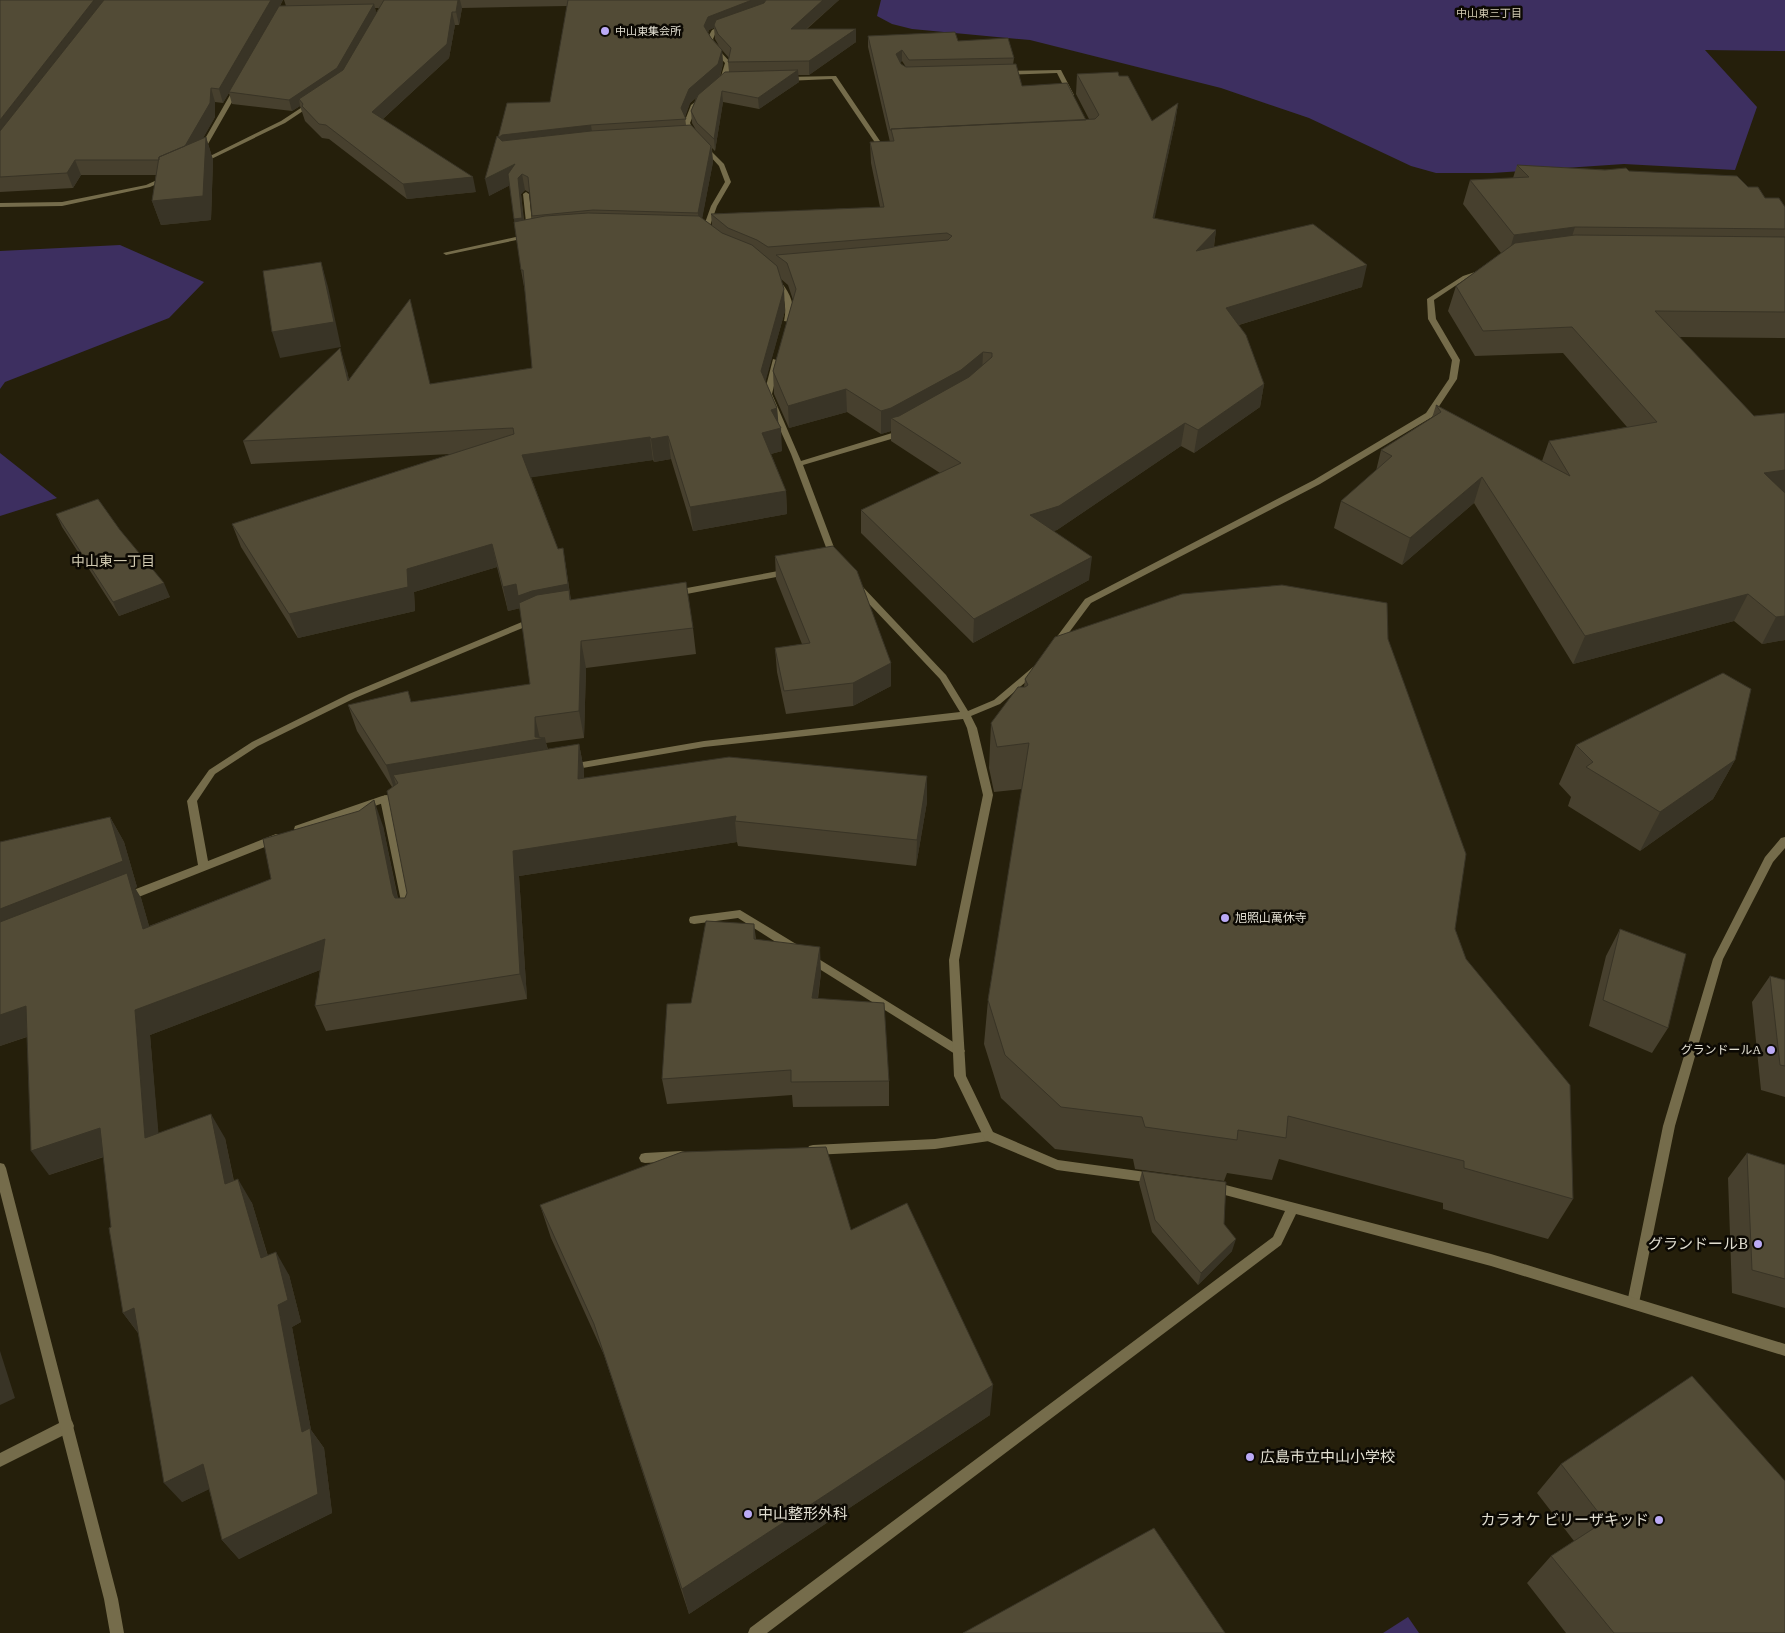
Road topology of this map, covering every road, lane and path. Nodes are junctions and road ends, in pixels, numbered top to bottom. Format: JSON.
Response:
{"nodes":[{"id":1,"x":730,"y":24,"type":"edge"},
{"id":2,"x":1002,"y":73,"type":"edge"},
{"id":3,"x":774,"y":79,"type":"edge"},
{"id":4,"x":724,"y":80,"type":"junction"},
{"id":5,"x":734,"y":80,"type":"edge"},
{"id":6,"x":240,"y":81,"type":"edge"},
{"id":7,"x":714,"y":90,"type":"edge"},
{"id":8,"x":707,"y":96,"type":"edge"},
{"id":9,"x":321,"y":97,"type":"edge"},
{"id":10,"x":1076,"y":104,"type":"edge"},
{"id":11,"x":685,"y":137,"type":"edge"},
{"id":12,"x":694,"y":137,"type":"junction"},
{"id":13,"x":899,"y":145,"type":"edge"},
{"id":14,"x":174,"y":175,"type":"edge"},
{"id":15,"x":526,"y":194,"type":"edge"},
{"id":16,"x":0,"y":205,"type":"edge"},
{"id":17,"x":539,"y":234,"type":"edge"},
{"id":18,"x":694,"y":234,"type":"edge"},
{"id":19,"x":704,"y":234,"type":"junction"},
{"id":20,"x":530,"y":236,"type":"junction"},
{"id":21,"x":711,"y":240,"type":"edge"},
{"id":22,"x":446,"y":253,"type":"dead end"},
{"id":23,"x":1492,"y":268,"type":"edge"},
{"id":24,"x":777,"y":272,"type":"edge"},
{"id":25,"x":786,"y":328,"type":"edge"},
{"id":26,"x":778,"y":355,"type":"edge"},
{"id":27,"x":912,"y":426,"type":"edge"},
{"id":28,"x":799,"y":464,"type":"junction"},
{"id":29,"x":831,"y":565,"type":"edge"},
{"id":30,"x":798,"y":571,"type":"edge"},
{"id":31,"x":849,"y":578,"type":"edge"},
{"id":32,"x":664,"y":595,"type":"edge"},
{"id":33,"x":540,"y":618,"type":"edge"},
{"id":34,"x":1049,"y":652,"type":"edge"},
{"id":35,"x":1044,"y":660,"type":"edge"},
{"id":36,"x":997,"y":702,"type":"junction"},
{"id":37,"x":1005,"y":711,"type":"edge"},
{"id":38,"x":966,"y":716,"type":"junction"},
{"id":39,"x":559,"y":769,"type":"edge"},
{"id":40,"x":414,"y":794,"type":"edge"},
{"id":41,"x":385,"y":799,"type":"junction"},
{"id":42,"x":1785,"y":841,"type":"edge"},
{"id":43,"x":204,"y":867,"type":"junction"},
{"id":44,"x":120,"y":900,"type":"edge"},
{"id":45,"x":409,"y":919,"type":"edge"},
{"id":46,"x":694,"y":920,"type":"dead end"},
{"id":47,"x":959,"y":1051,"type":"junction"},
{"id":48,"x":989,"y":1136,"type":"junction"},
{"id":49,"x":800,"y":1151,"type":"edge"},
{"id":50,"x":693,"y":1156,"type":"edge"},
{"id":51,"x":645,"y":1158,"type":"dead end"},
{"id":52,"x":0,"y":1168,"type":"edge"},
{"id":53,"x":1165,"y":1180,"type":"edge"},
{"id":54,"x":1204,"y":1186,"type":"edge"},
{"id":55,"x":1293,"y":1207,"type":"junction"},
{"id":56,"x":1633,"y":1303,"type":"junction"},
{"id":57,"x":1785,"y":1350,"type":"edge"},
{"id":58,"x":67,"y":1426,"type":"junction"},
{"id":59,"x":0,"y":1460,"type":"edge"},
{"id":60,"x":117,"y":1633,"type":"edge"},
{"id":61,"x":755,"y":1633,"type":"edge"}],
"edges":[{"from":1,"to":4,"type":"street"},
{"from":2,"to":10,"type":"street"},
{"from":3,"to":13,"type":"street"},
{"from":4,"to":5,"type":"street"},
{"from":4,"to":7,"type":"street"},
{"from":6,"to":9,"type":"street"},
{"from":8,"to":12,"type":"street"},
{"from":11,"to":12,"type":"street"},
{"from":12,"to":19,"type":"street"},
{"from":14,"to":16,"type":"street"},
{"from":15,"to":20,"type":"street"},
{"from":17,"to":20,"type":"street"},
{"from":18,"to":19,"type":"street"},
{"from":19,"to":21,"type":"street"},
{"from":20,"to":22,"type":"street"},
{"from":23,"to":34,"type":"street"},
{"from":24,"to":25,"type":"street"},
{"from":26,"to":28,"type":"street"},
{"from":27,"to":28,"type":"street"},
{"from":28,"to":29,"type":"street"},
{"from":30,"to":32,"type":"street"},
{"from":31,"to":38,"type":"street"},
{"from":33,"to":43,"type":"street"},
{"from":35,"to":36,"type":"street"},
{"from":36,"to":37,"type":"street"},
{"from":36,"to":38,"type":"street"},
{"from":38,"to":39,"type":"street"},
{"from":38,"to":47,"type":"street"},
{"from":40,"to":41,"type":"street"},
{"from":41,"to":43,"type":"street"},
{"from":41,"to":45,"type":"street"},
{"from":42,"to":56,"type":"street"},
{"from":43,"to":44,"type":"street"},
{"from":46,"to":47,"type":"street"},
{"from":47,"to":48,"type":"street"},
{"from":48,"to":49,"type":"street"},
{"from":48,"to":53,"type":"street"},
{"from":50,"to":51,"type":"street"},
{"from":52,"to":58,"type":"street"},
{"from":54,"to":55,"type":"street"},
{"from":55,"to":56,"type":"street"},
{"from":55,"to":61,"type":"street"},
{"from":56,"to":57,"type":"street"},
{"from":58,"to":59,"type":"street"},
{"from":58,"to":60,"type":"street"}]}
